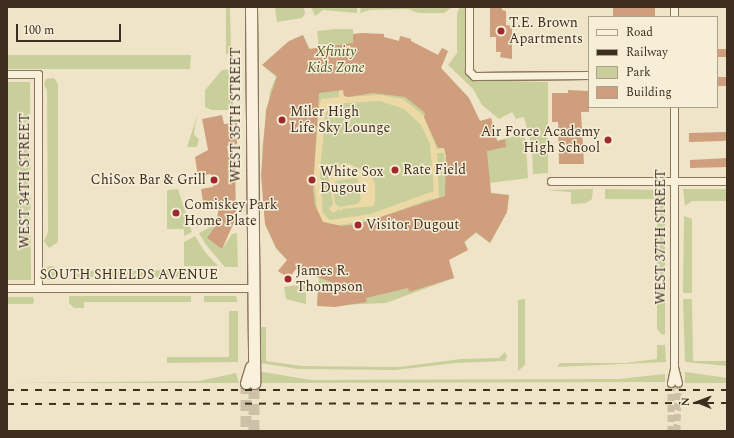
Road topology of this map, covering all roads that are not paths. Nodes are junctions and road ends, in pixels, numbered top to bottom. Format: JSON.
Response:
{"nodes":[{"id":1,"x":251,"y":7,"type":"edge"},
{"id":2,"x":469,"y":7,"type":"edge"},
{"id":3,"x":7,"y":74,"type":"edge"},
{"id":4,"x":588,"y":75,"type":"edge"},
{"id":5,"x":674,"y":108,"type":"edge"},
{"id":6,"x":551,"y":180,"type":"dead end"},
{"id":7,"x":674,"y":180,"type":"junction"},
{"id":8,"x":727,"y":180,"type":"edge"},
{"id":9,"x":7,"y":288,"type":"edge"},
{"id":10,"x":38,"y":288,"type":"junction"},
{"id":11,"x":251,"y":288,"type":"junction"},
{"id":12,"x":250,"y":383,"type":"tunnel mouth"},
{"id":13,"x":674,"y":383,"type":"tunnel mouth"}],
"edges":[{"from":1,"to":11,"type":"main road","name":"WEST 35TH STREET"},
{"from":2,"to":4,"type":"street"},
{"from":3,"to":10,"type":"street","name":"WEST 34TH STREET"},
{"from":5,"to":7,"type":"street","name":"WEST 37TH STREET"},
{"from":6,"to":7,"type":"street"},
{"from":7,"to":8,"type":"street"},
{"from":7,"to":13,"type":"street","name":"WEST 37TH STREET"},
{"from":9,"to":10,"type":"street","name":"SOUTH SHIELDS AVENUE"},
{"from":10,"to":11,"type":"street","name":"SOUTH SHIELDS AVENUE"},
{"from":11,"to":12,"type":"main road","name":"WEST 35TH STREET"}]}
